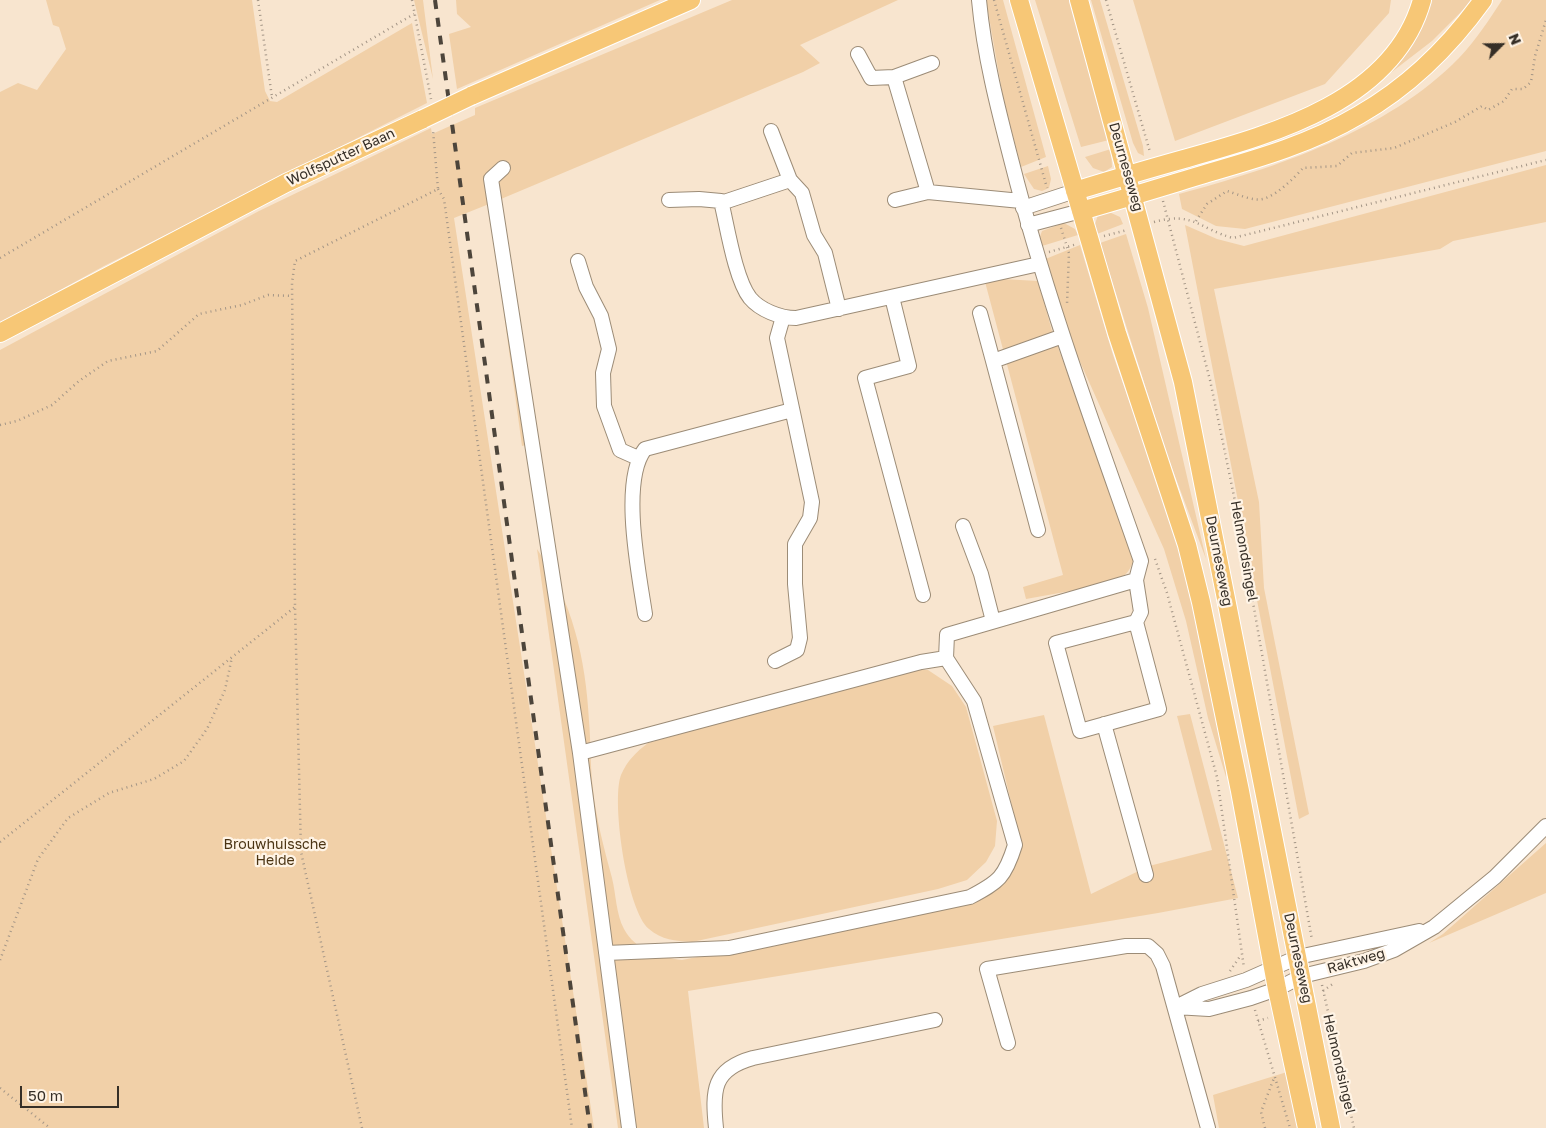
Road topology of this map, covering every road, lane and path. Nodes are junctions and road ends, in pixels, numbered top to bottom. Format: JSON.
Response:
{"nodes":[{"id":1,"x":258,"y":0,"type":"edge"},
{"id":2,"x":412,"y":0,"type":"edge"},
{"id":3,"x":691,"y":0,"type":"edge"},
{"id":4,"x":979,"y":0,"type":"edge"},
{"id":5,"x":994,"y":0,"type":"edge"},
{"id":6,"x":1019,"y":0,"type":"edge"},
{"id":7,"x":1079,"y":0,"type":"edge"},
{"id":8,"x":1106,"y":0,"type":"edge"},
{"id":9,"x":1422,"y":0,"type":"edge"},
{"id":10,"x":1483,"y":0,"type":"edge"},
{"id":11,"x":414,"y":14,"type":"junction"},
{"id":12,"x":1546,"y":20,"type":"edge"},
{"id":13,"x":858,"y":54,"type":"dead end"},
{"id":14,"x":932,"y":63,"type":"dead end"},
{"id":15,"x":894,"y":77,"type":"junction"},
{"id":16,"x":272,"y":97,"type":"junction"},
{"id":17,"x":429,"y":115,"type":"junction"},
{"id":18,"x":771,"y":132,"type":"dead end"},
{"id":19,"x":1546,"y":160,"type":"edge"},
{"id":20,"x":503,"y":168,"type":"dead end"},
{"id":21,"x":1154,"y":168,"type":"junction"},
{"id":22,"x":1128,"y":175,"type":"junction"},
{"id":23,"x":790,"y":180,"type":"junction"},
{"id":24,"x":1159,"y":188,"type":"junction"},
{"id":25,"x":438,"y":189,"type":"junction"},
{"id":26,"x":1075,"y":191,"type":"junction"},
{"id":27,"x":928,"y":192,"type":"junction"},
{"id":28,"x":1134,"y":195,"type":"junction"},
{"id":29,"x":1051,"y":199,"type":"junction"},
{"id":30,"x":669,"y":200,"type":"dead end"},
{"id":31,"x":895,"y":200,"type":"dead end"},
{"id":32,"x":722,"y":204,"type":"junction"},
{"id":33,"x":1022,"y":204,"type":"junction"},
{"id":34,"x":1081,"y":211,"type":"junction"},
{"id":35,"x":1057,"y":217,"type":"junction"},
{"id":36,"x":1168,"y":218,"type":"junction"},
{"id":37,"x":1196,"y":221,"type":"junction"},
{"id":38,"x":1028,"y":226,"type":"junction"},
{"id":39,"x":1142,"y":226,"type":"junction"},
{"id":40,"x":1089,"y":241,"type":"junction"},
{"id":41,"x":1068,"y":247,"type":"junction"},
{"id":42,"x":0,"y":258,"type":"edge"},
{"id":43,"x":1038,"y":260,"type":"junction"},
{"id":44,"x":578,"y":261,"type":"dead end"},
{"id":45,"x":292,"y":296,"type":"junction"},
{"id":46,"x":892,"y":297,"type":"junction"},
{"id":47,"x":840,"y":308,"type":"junction"},
{"id":48,"x":1067,"y":310,"type":"dead end"},
{"id":49,"x":980,"y":313,"type":"dead end"},
{"id":50,"x":783,"y":317,"type":"junction"},
{"id":51,"x":0,"y":333,"type":"edge"},
{"id":52,"x":1063,"y":336,"type":"junction"},
{"id":53,"x":993,"y":360,"type":"junction"},
{"id":54,"x":792,"y":410,"type":"junction"},
{"id":55,"x":0,"y":425,"type":"edge"},
{"id":56,"x":638,"y":458,"type":"junction"},
{"id":57,"x":963,"y":526,"type":"dead end"},
{"id":58,"x":1038,"y":530,"type":"dead end"},
{"id":59,"x":1154,"y":556,"type":"dead end"},
{"id":60,"x":1136,"y":580,"type":"junction"},
{"id":61,"x":923,"y":595,"type":"dead end"},
{"id":62,"x":295,"y":607,"type":"junction"},
{"id":63,"x":645,"y":614,"type":"dead end"},
{"id":64,"x":993,"y":621,"type":"junction"},
{"id":65,"x":1136,"y":622,"type":"junction"},
{"id":66,"x":232,"y":657,"type":"junction"},
{"id":67,"x":946,"y":658,"type":"junction"},
{"id":68,"x":775,"y":661,"type":"dead end"},
{"id":69,"x":1104,"y":724,"type":"junction"},
{"id":70,"x":580,"y":754,"type":"junction"},
{"id":71,"x":1546,"y":826,"type":"edge"},
{"id":72,"x":0,"y":842,"type":"edge"},
{"id":73,"x":1146,"y":875,"type":"dead end"},
{"id":74,"x":1434,"y":928,"type":"junction"},
{"id":75,"x":1312,"y":938,"type":"dead end"},
{"id":76,"x":606,"y":953,"type":"junction"},
{"id":77,"x":1298,"y":957,"type":"junction"},
{"id":78,"x":0,"y":960,"type":"edge"},
{"id":79,"x":1273,"y":966,"type":"junction"},
{"id":80,"x":1302,"y":976,"type":"junction"},
{"id":81,"x":1246,"y":980,"type":"junction"},
{"id":82,"x":1276,"y":989,"type":"junction"},
{"id":83,"x":1251,"y":998,"type":"junction"},
{"id":84,"x":1325,"y":999,"type":"dead end"},
{"id":85,"x":1176,"y":1007,"type":"junction"},
{"id":86,"x":935,"y":1020,"type":"dead end"},
{"id":87,"x":1008,"y":1043,"type":"dead end"},
{"id":88,"x":1274,"y":1078,"type":"junction"},
{"id":89,"x":0,"y":1088,"type":"edge"},
{"id":90,"x":50,"y":1128,"type":"edge"},
{"id":91,"x":362,"y":1128,"type":"edge"},
{"id":92,"x":572,"y":1128,"type":"edge"},
{"id":93,"x":629,"y":1128,"type":"edge"},
{"id":94,"x":716,"y":1128,"type":"edge"},
{"id":95,"x":1208,"y":1128,"type":"edge"},
{"id":96,"x":1265,"y":1128,"type":"edge"},
{"id":97,"x":1290,"y":1128,"type":"edge"},
{"id":98,"x":1307,"y":1128,"type":"edge"},
{"id":99,"x":1331,"y":1128,"type":"edge"},
{"id":100,"x":1354,"y":1128,"type":"edge"}],
"edges":[{"from":1,"to":16,"type":"path"},
{"from":2,"to":11,"type":"path"},
{"from":3,"to":17,"type":"main road","name":"Wolfsputter Baan","bridge":true},
{"from":4,"to":33,"type":"street"},
{"from":5,"to":29,"type":"path"},
{"from":6,"to":26,"type":"main road","name":"Deurneseweg"},
{"from":7,"to":22,"type":"main road","name":"Deurneseweg"},
{"from":8,"to":21,"type":"path","name":"Deurneseweg"},
{"from":9,"to":21,"type":"main road"},
{"from":10,"to":24,"type":"main road"},
{"from":11,"to":16,"type":"path"},
{"from":11,"to":17,"type":"path"},
{"from":12,"to":37,"type":"path"},
{"from":13,"to":15,"type":"street"},
{"from":14,"to":15,"type":"street"},
{"from":15,"to":27,"type":"street"},
{"from":16,"to":42,"type":"path"},
{"from":17,"to":25,"type":"path"},
{"from":17,"to":51,"type":"main road","name":"Wolfsputter Baan"},
{"from":18,"to":23,"type":"street"},
{"from":19,"to":37,"type":"path"},
{"from":20,"to":70,"type":"street"},
{"from":21,"to":22,"type":"main road"},
{"from":22,"to":26,"type":"main road"},
{"from":22,"to":28,"type":"main road","name":"Deurneseweg"},
{"from":23,"to":32,"type":"street"},
{"from":23,"to":47,"type":"street"},
{"from":24,"to":28,"type":"main road"},
{"from":24,"to":36,"type":"path","name":"Helmondsingel"},
{"from":25,"to":45,"type":"path"},
{"from":25,"to":92,"type":"path"},
{"from":26,"to":29,"type":"street"},
{"from":26,"to":34,"type":"main road","name":"Deurneseweg"},
{"from":27,"to":31,"type":"street"},
{"from":27,"to":33,"type":"street"},
{"from":28,"to":34,"type":"main road"},
{"from":28,"to":39,"type":"main road","name":"Deurneseweg"},
{"from":29,"to":33,"type":"street"},
{"from":30,"to":32,"type":"street"},
{"from":32,"to":50,"type":"street"},
{"from":33,"to":38,"type":"street"},
{"from":34,"to":35,"type":"street"},
{"from":34,"to":40,"type":"main road","name":"Deurneseweg"},
{"from":35,"to":38,"type":"street"},
{"from":35,"to":41,"type":"path"},
{"from":36,"to":37,"type":"path"},
{"from":36,"to":39,"type":"path"},
{"from":36,"to":75,"type":"path","name":"Helmondsingel"},
{"from":38,"to":43,"type":"street"},
{"from":39,"to":40,"type":"path"},
{"from":39,"to":77,"type":"main road","name":"Deurneseweg"},
{"from":40,"to":41,"type":"path"},
{"from":40,"to":79,"type":"main road","name":"Deurneseweg"},
{"from":41,"to":43,"type":"path"},
{"from":41,"to":48,"type":"path"},
{"from":43,"to":46,"type":"street"},
{"from":43,"to":52,"type":"street"},
{"from":44,"to":56,"type":"street"},
{"from":45,"to":55,"type":"path"},
{"from":45,"to":62,"type":"path"},
{"from":46,"to":47,"type":"street"},
{"from":46,"to":61,"type":"street"},
{"from":47,"to":50,"type":"street"},
{"from":49,"to":53,"type":"street"},
{"from":50,"to":54,"type":"street"},
{"from":52,"to":53,"type":"street"},
{"from":52,"to":60,"type":"street"},
{"from":53,"to":58,"type":"street"},
{"from":54,"to":56,"type":"street"},
{"from":54,"to":68,"type":"street"},
{"from":56,"to":63,"type":"street"},
{"from":57,"to":64,"type":"street"},
{"from":59,"to":81,"type":"path"},
{"from":60,"to":64,"type":"street"},
{"from":60,"to":65,"type":"street"},
{"from":62,"to":66,"type":"path"},
{"from":62,"to":91,"type":"path"},
{"from":64,"to":67,"type":"street"},
{"from":65,"to":69,"type":"street"},
{"from":65,"to":69,"type":"street"},
{"from":66,"to":72,"type":"path"},
{"from":66,"to":78,"type":"path"},
{"from":67,"to":70,"type":"street"},
{"from":67,"to":76,"type":"street"},
{"from":69,"to":73,"type":"street"},
{"from":70,"to":76,"type":"street"},
{"from":71,"to":74,"type":"street","name":"Raktweg"},
{"from":74,"to":77,"type":"street","name":"Raktweg"},
{"from":74,"to":80,"type":"street","name":"Raktweg"},
{"from":76,"to":93,"type":"street"},
{"from":77,"to":79,"type":"street","name":"Raktweg"},
{"from":77,"to":80,"type":"main road","name":"Deurneseweg"},
{"from":79,"to":81,"type":"street","name":"Deurneseweg"},
{"from":79,"to":82,"type":"main road","name":"Deurneseweg"},
{"from":80,"to":82,"type":"street","name":"Raktweg"},
{"from":80,"to":99,"type":"main road","name":"Deurneseweg"},
{"from":81,"to":85,"type":"street","name":"Deurneseweg"},
{"from":82,"to":83,"type":"street","name":"Deurneseweg"},
{"from":82,"to":98,"type":"main road","name":"Deurneseweg"},
{"from":83,"to":85,"type":"street","name":"Deurneseweg"},
{"from":83,"to":88,"type":"path"},
{"from":84,"to":100,"type":"path","name":"Helmondsingel"},
{"from":85,"to":87,"type":"street"},
{"from":85,"to":95,"type":"street"},
{"from":86,"to":94,"type":"street"},
{"from":88,"to":96,"type":"path"},
{"from":88,"to":97,"type":"path"},
{"from":89,"to":90,"type":"path"}]}
